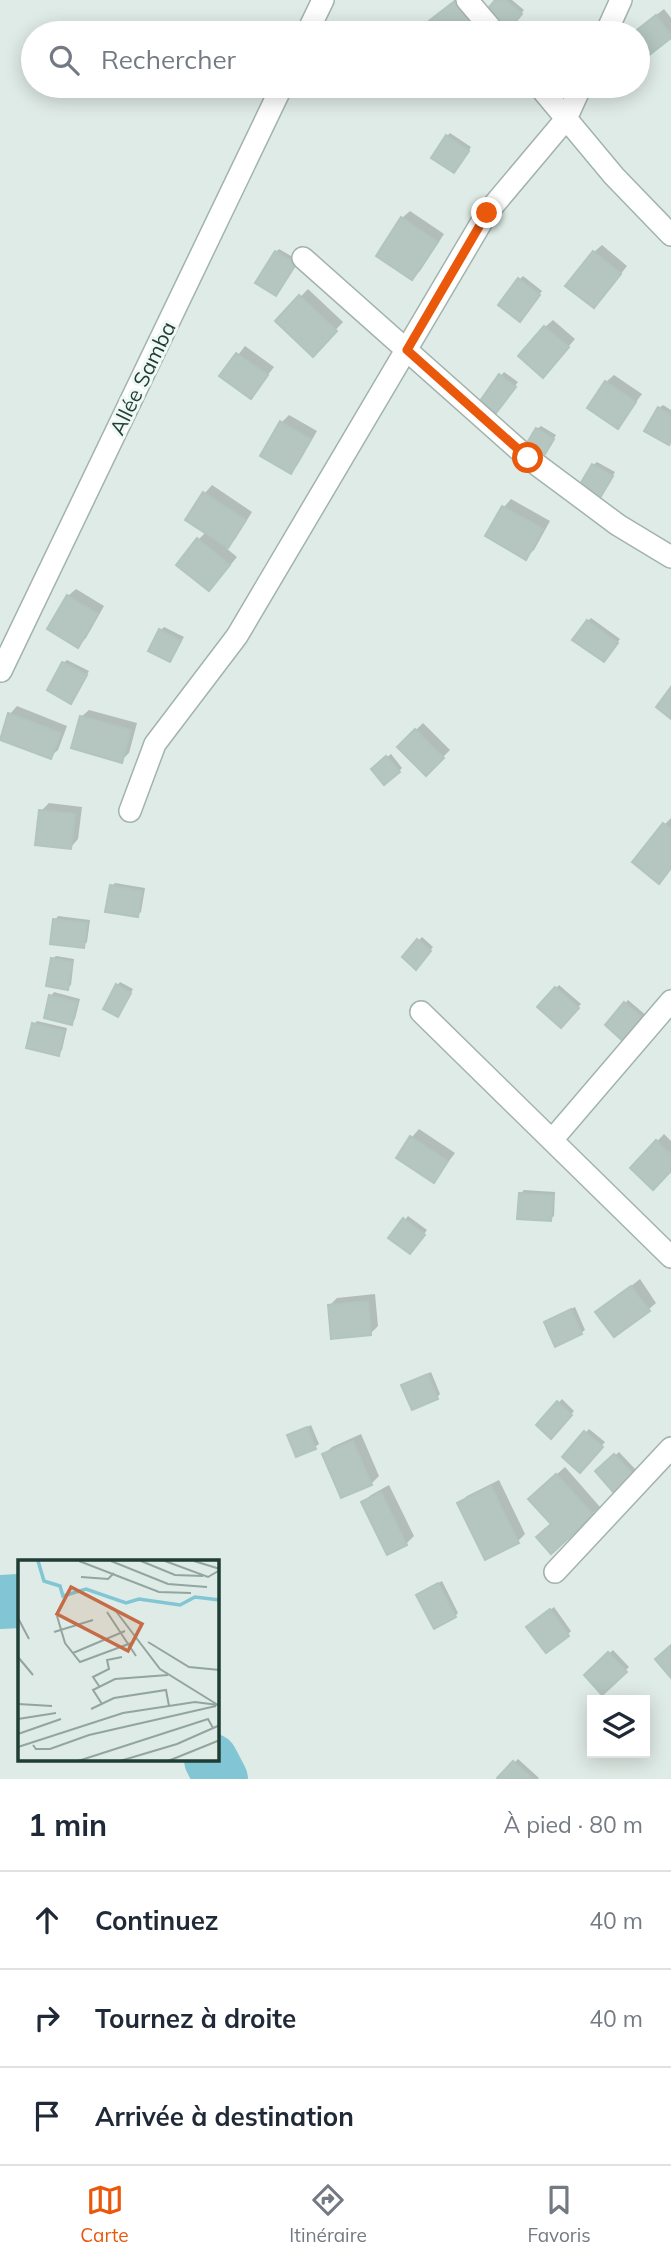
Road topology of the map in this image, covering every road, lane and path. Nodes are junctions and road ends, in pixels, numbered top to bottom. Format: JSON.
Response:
{"nodes":[{"id":1,"x":323,"y":0,"type":"edge"},
{"id":2,"x":467,"y":0,"type":"edge"},
{"id":3,"x":621,"y":0,"type":"edge"},
{"id":4,"x":313,"y":21,"type":"edge"},
{"id":5,"x":485,"y":21,"type":"edge"},
{"id":6,"x":611,"y":21,"type":"edge"},
{"id":7,"x":276,"y":98,"type":"edge"},
{"id":8,"x":549,"y":98,"type":"edge"},
{"id":9,"x":576,"y":98,"type":"edge"},
{"id":10,"x":566,"y":119,"type":"junction"},
{"id":11,"x":671,"y":235,"type":"edge"},
{"id":12,"x":303,"y":258,"type":"dead end"},
{"id":13,"x":407,"y":350,"type":"junction"},
{"id":14,"x":671,"y":557,"type":"edge"},
{"id":15,"x":1,"y":671,"type":"edge"},
{"id":16,"x":130,"y":811,"type":"dead end"},
{"id":17,"x":671,"y":1001,"type":"edge"},
{"id":18,"x":421,"y":1012,"type":"dead end"},
{"id":19,"x":552,"y":1140,"type":"junction"},
{"id":20,"x":671,"y":1257,"type":"edge"},
{"id":21,"x":671,"y":1448,"type":"edge"},
{"id":22,"x":555,"y":1572,"type":"dead end"}],
"edges":[{"from":1,"to":4,"type":"street"},
{"from":2,"to":5,"type":"street"},
{"from":3,"to":6,"type":"street"},
{"from":7,"to":15,"type":"street","name":"Allée Samba"},
{"from":8,"to":10,"type":"street"},
{"from":9,"to":10,"type":"street"},
{"from":10,"to":11,"type":"street"},
{"from":10,"to":13,"type":"street"},
{"from":12,"to":13,"type":"street"},
{"from":13,"to":14,"type":"street"},
{"from":13,"to":16,"type":"street"},
{"from":17,"to":19,"type":"street"},
{"from":18,"to":19,"type":"street"},
{"from":19,"to":20,"type":"street"},
{"from":21,"to":22,"type":"street"}]}
